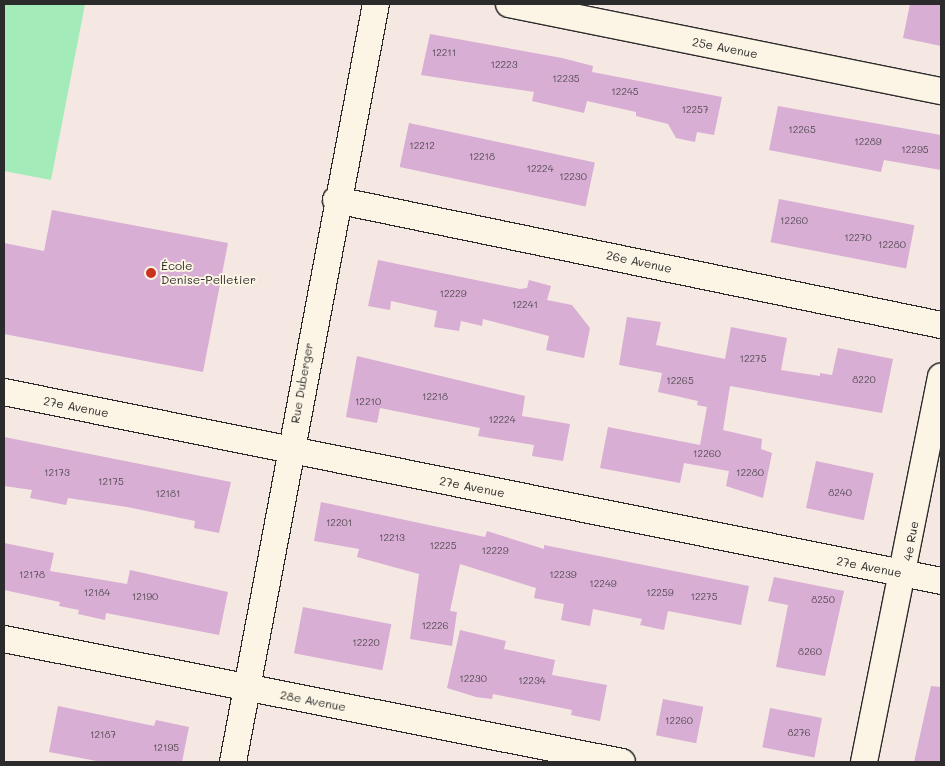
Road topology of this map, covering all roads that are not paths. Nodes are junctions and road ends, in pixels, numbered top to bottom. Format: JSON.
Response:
{"nodes":[{"id":1,"x":376,"y":4,"type":"edge"},
{"id":2,"x":510,"y":4,"type":"edge"},
{"id":3,"x":941,"y":91,"type":"edge"},
{"id":4,"x":336,"y":200,"type":"junction"},
{"id":5,"x":941,"y":325,"type":"edge"},
{"id":6,"x":941,"y":377,"type":"edge"},
{"id":7,"x":4,"y":392,"type":"edge"},
{"id":8,"x":290,"y":450,"type":"junction"},
{"id":9,"x":905,"y":574,"type":"junction"},
{"id":10,"x":941,"y":581,"type":"edge"},
{"id":11,"x":4,"y":639,"type":"edge"},
{"id":12,"x":247,"y":688,"type":"junction"},
{"id":13,"x":233,"y":762,"type":"edge"},
{"id":14,"x":622,"y":762,"type":"edge"},
{"id":15,"x":864,"y":762,"type":"edge"}],
"edges":[{"from":1,"to":4,"type":"street","name":"Rue Duberger"},
{"from":2,"to":3,"type":"street","name":"25e Avenue"},
{"from":4,"to":5,"type":"street","name":"26e Avenue"},
{"from":4,"to":8,"type":"street","name":"Rue Duberger"},
{"from":6,"to":9,"type":"street","name":"4e Rue"},
{"from":7,"to":8,"type":"street","name":"27e Avenue"},
{"from":8,"to":9,"type":"street","name":"27e Avenue"},
{"from":8,"to":12,"type":"street","name":"Rue Duberger"},
{"from":9,"to":10,"type":"street","name":"27e Avenue"},
{"from":9,"to":15,"type":"street","name":"4e Rue"},
{"from":11,"to":12,"type":"street","name":"28e Avenue"},
{"from":12,"to":13,"type":"street","name":"Rue Duberger"},
{"from":12,"to":14,"type":"street","name":"28e Avenue"}]}
